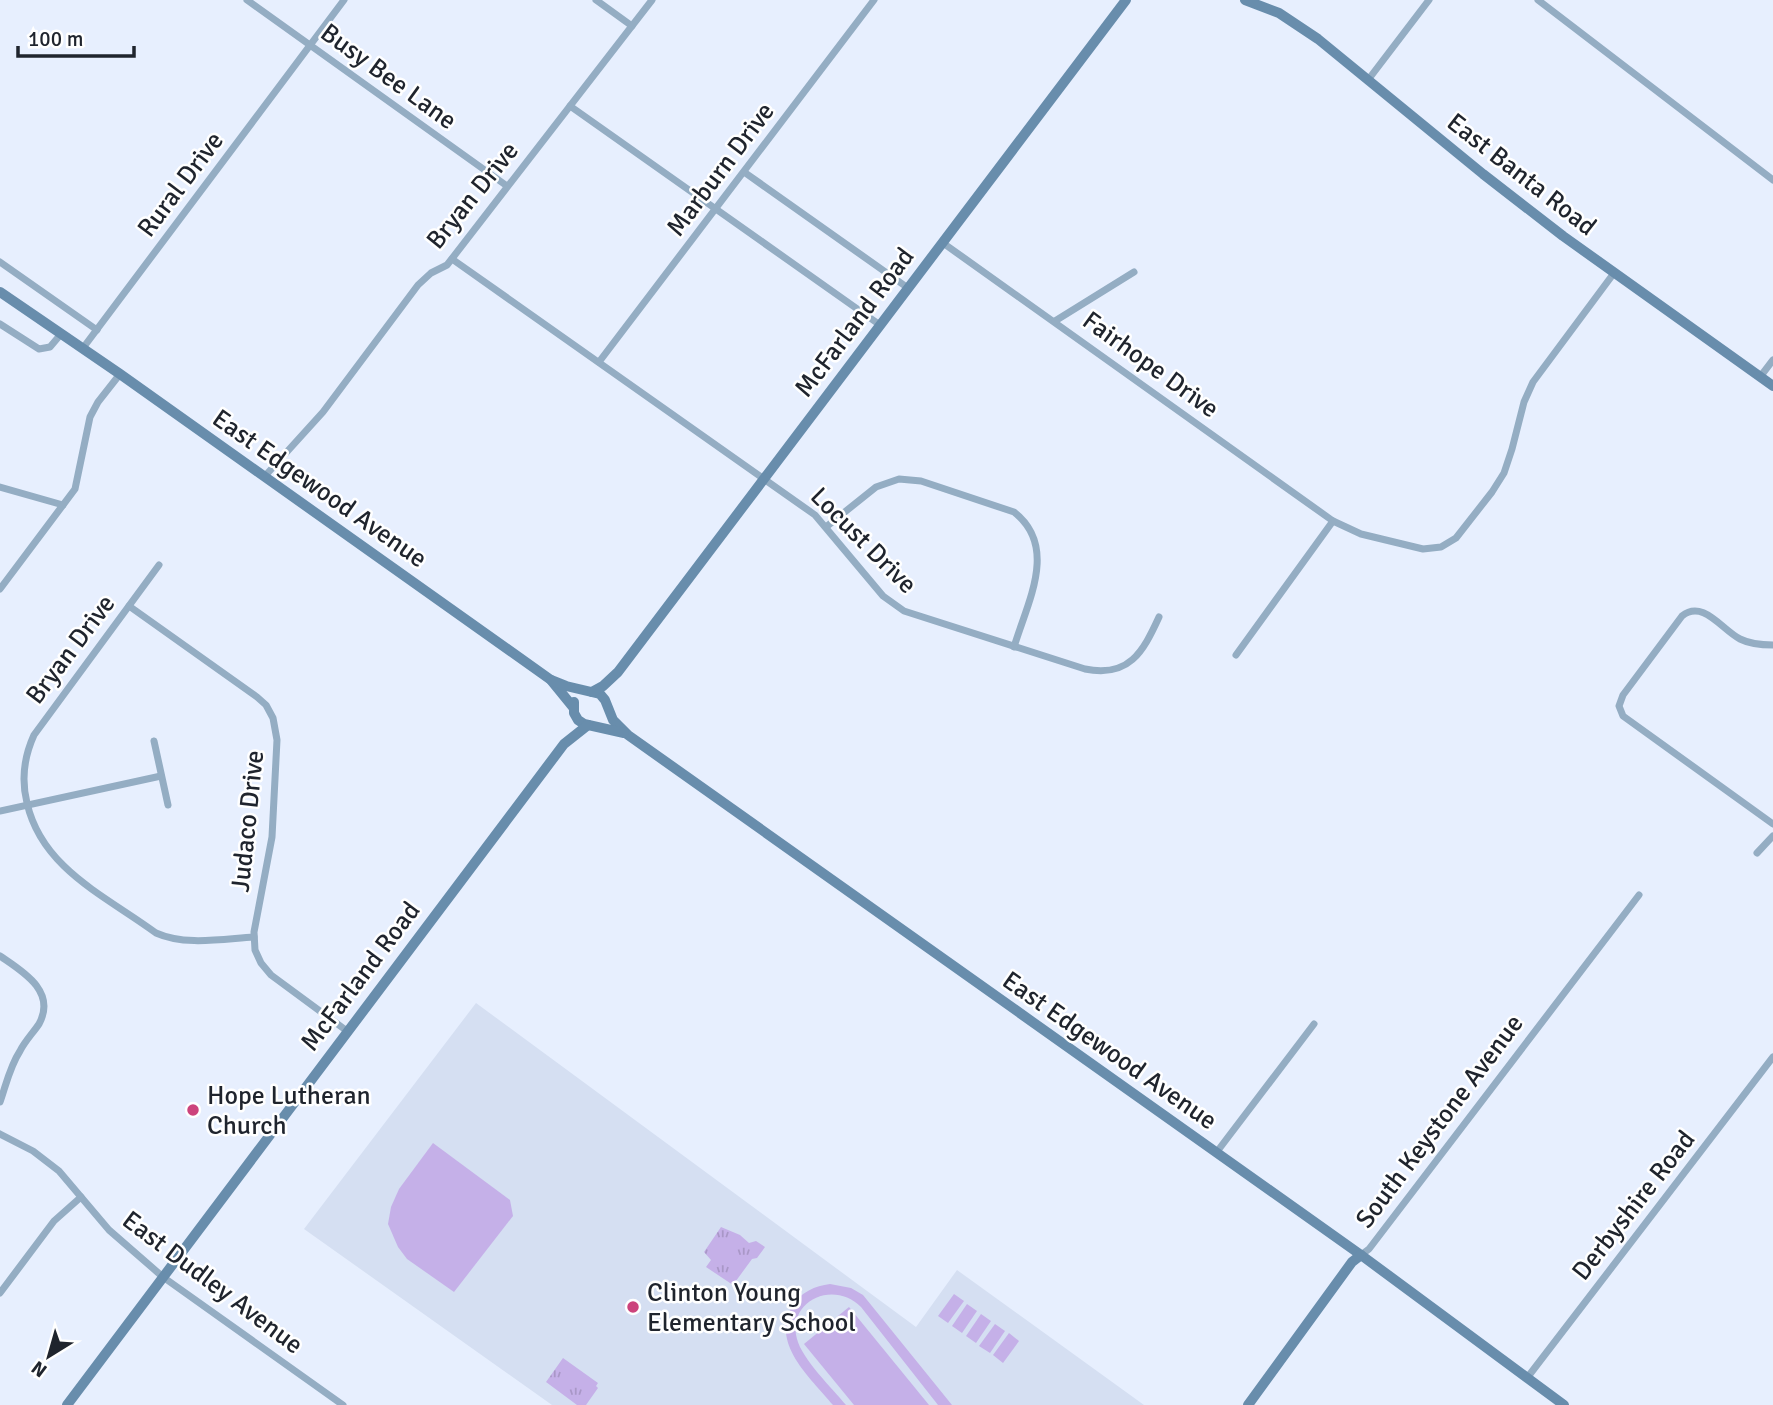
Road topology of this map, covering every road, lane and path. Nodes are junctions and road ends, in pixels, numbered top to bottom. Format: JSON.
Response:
{"nodes":[{"id":1,"x":247,"y":0,"type":"edge"},
{"id":2,"x":344,"y":0,"type":"edge"},
{"id":3,"x":596,"y":0,"type":"edge"},
{"id":4,"x":652,"y":0,"type":"edge"},
{"id":5,"x":874,"y":0,"type":"edge"},
{"id":6,"x":1126,"y":0,"type":"edge"},
{"id":7,"x":1245,"y":0,"type":"edge"},
{"id":8,"x":1429,"y":0,"type":"edge"},
{"id":9,"x":1538,"y":0,"type":"edge"},
{"id":10,"x":632,"y":26,"type":"junction"},
{"id":11,"x":311,"y":45,"type":"junction"},
{"id":12,"x":1368,"y":80,"type":"junction"},
{"id":13,"x":569,"y":106,"type":"junction"},
{"id":14,"x":744,"y":172,"type":"junction"},
{"id":15,"x":1773,"y":180,"type":"edge"},
{"id":16,"x":507,"y":186,"type":"junction"},
{"id":17,"x":715,"y":210,"type":"junction"},
{"id":18,"x":943,"y":243,"type":"junction"},
{"id":19,"x":452,"y":259,"type":"junction"},
{"id":20,"x":0,"y":262,"type":"edge"},
{"id":21,"x":1134,"y":272,"type":"dead end"},
{"id":22,"x":1614,"y":273,"type":"junction"},
{"id":23,"x":908,"y":289,"type":"junction"},
{"id":24,"x":0,"y":292,"type":"edge"},
{"id":25,"x":1055,"y":321,"type":"junction"},
{"id":26,"x":0,"y":324,"type":"edge"},
{"id":27,"x":880,"y":325,"type":"junction"},
{"id":28,"x":97,"y":330,"type":"junction"},
{"id":29,"x":61,"y":334,"type":"junction"},
{"id":30,"x":83,"y":348,"type":"junction"},
{"id":31,"x":1773,"y":360,"type":"edge"},
{"id":32,"x":599,"y":362,"type":"junction"},
{"id":33,"x":120,"y":374,"type":"junction"},
{"id":34,"x":1760,"y":377,"type":"junction"},
{"id":35,"x":1773,"y":386,"type":"edge"},
{"id":36,"x":265,"y":476,"type":"junction"},
{"id":37,"x":764,"y":479,"type":"junction"},
{"id":38,"x":0,"y":488,"type":"edge"},
{"id":39,"x":63,"y":505,"type":"junction"},
{"id":40,"x":1333,"y":521,"type":"junction"},
{"id":41,"x":825,"y":527,"type":"junction"},
{"id":42,"x":159,"y":565,"type":"dead end"},
{"id":43,"x":0,"y":589,"type":"edge"},
{"id":44,"x":129,"y":606,"type":"junction"},
{"id":45,"x":1159,"y":617,"type":"dead end"},
{"id":46,"x":1773,"y":645,"type":"edge"},
{"id":47,"x":1014,"y":647,"type":"junction"},
{"id":48,"x":1236,"y":654,"type":"dead end"},
{"id":49,"x":618,"y":672,"type":"junction"},
{"id":50,"x":551,"y":680,"type":"junction"},
{"id":51,"x":589,"y":692,"type":"junction"},
{"id":52,"x":607,"y":707,"type":"junction"},
{"id":53,"x":573,"y":710,"type":"junction"},
{"id":54,"x":591,"y":725,"type":"junction"},
{"id":55,"x":628,"y":735,"type":"junction"},
{"id":56,"x":154,"y":741,"type":"dead end"},
{"id":57,"x":564,"y":744,"type":"junction"},
{"id":58,"x":161,"y":776,"type":"junction"},
{"id":59,"x":27,"y":805,"type":"junction"},
{"id":60,"x":168,"y":805,"type":"dead end"},
{"id":61,"x":0,"y":811,"type":"edge"},
{"id":62,"x":1773,"y":824,"type":"edge"},
{"id":63,"x":1773,"y":836,"type":"edge"},
{"id":64,"x":1757,"y":853,"type":"dead end"},
{"id":65,"x":1639,"y":895,"type":"dead end"},
{"id":66,"x":254,"y":937,"type":"junction"},
{"id":67,"x":0,"y":956,"type":"edge"},
{"id":68,"x":1314,"y":1024,"type":"dead end"},
{"id":69,"x":347,"y":1031,"type":"junction"},
{"id":70,"x":1773,"y":1057,"type":"edge"},
{"id":71,"x":0,"y":1102,"type":"edge"},
{"id":72,"x":0,"y":1134,"type":"edge"},
{"id":73,"x":1216,"y":1153,"type":"junction"},
{"id":74,"x":81,"y":1197,"type":"junction"},
{"id":75,"x":1361,"y":1255,"type":"junction"},
{"id":76,"x":163,"y":1277,"type":"junction"},
{"id":77,"x":0,"y":1293,"type":"edge"},
{"id":78,"x":1527,"y":1378,"type":"junction"},
{"id":79,"x":67,"y":1405,"type":"edge"},
{"id":80,"x":343,"y":1405,"type":"edge"},
{"id":81,"x":1248,"y":1405,"type":"edge"},
{"id":82,"x":1564,"y":1405,"type":"edge"}],
"edges":[{"from":1,"to":11,"type":"street","name":"Busy Bee Lane"},
{"from":2,"to":11,"type":"street","name":"Rural Drive"},
{"from":3,"to":10,"type":"street"},
{"from":4,"to":10,"type":"street","name":"Bryan Drive"},
{"from":5,"to":14,"type":"street","name":"Marburn Drive"},
{"from":6,"to":18,"type":"street","name":"McFarland Road"},
{"from":7,"to":12,"type":"street","name":"East Banta Road"},
{"from":8,"to":12,"type":"street"},
{"from":9,"to":15,"type":"street"},
{"from":10,"to":13,"type":"street","name":"Bryan Drive"},
{"from":11,"to":16,"type":"street","name":"Busy Bee Lane"},
{"from":11,"to":28,"type":"street","name":"Rural Drive"},
{"from":12,"to":22,"type":"street","name":"East Banta Road"},
{"from":13,"to":16,"type":"street","name":"Bryan Drive"},
{"from":13,"to":17,"type":"street"},
{"from":14,"to":17,"type":"street","name":"Marburn Drive"},
{"from":14,"to":23,"type":"street"},
{"from":16,"to":19,"type":"street","name":"Bryan Drive"},
{"from":17,"to":27,"type":"street"},
{"from":17,"to":32,"type":"street","name":"Marburn Drive"},
{"from":18,"to":23,"type":"street","name":"McFarland Road"},
{"from":18,"to":25,"type":"street","name":"Fairhope Drive"},
{"from":19,"to":32,"type":"street","name":"Locust Drive"},
{"from":19,"to":36,"type":"street","name":"Bryan Drive"},
{"from":20,"to":28,"type":"street"},
{"from":21,"to":25,"type":"street"},
{"from":22,"to":34,"type":"street","name":"East Banta Road"},
{"from":22,"to":40,"type":"street","name":"Fairhope Drive"},
{"from":23,"to":27,"type":"street","name":"McFarland Road"},
{"from":24,"to":29,"type":"street","name":"East Edgewood Avenue"},
{"from":25,"to":40,"type":"street","name":"Fairhope Drive"},
{"from":26,"to":29,"type":"street"},
{"from":27,"to":37,"type":"street","name":"McFarland Road"},
{"from":28,"to":30,"type":"street","name":"Rural Drive"},
{"from":29,"to":30,"type":"street","name":"East Edgewood Avenue"},
{"from":30,"to":33,"type":"street","name":"East Edgewood Avenue"},
{"from":31,"to":34,"type":"street"},
{"from":32,"to":37,"type":"street","name":"Locust Drive"},
{"from":33,"to":36,"type":"street","name":"East Edgewood Avenue"},
{"from":33,"to":39,"type":"street"},
{"from":34,"to":35,"type":"street","name":"East Banta Road"},
{"from":36,"to":50,"type":"street","name":"East Edgewood Avenue"},
{"from":37,"to":41,"type":"street","name":"Locust Drive"},
{"from":37,"to":49,"type":"street","name":"McFarland Road"},
{"from":38,"to":39,"type":"street"},
{"from":39,"to":43,"type":"street"},
{"from":40,"to":48,"type":"street"},
{"from":41,"to":47,"type":"street","name":"Locust Drive"},
{"from":41,"to":47,"type":"street"},
{"from":42,"to":44,"type":"street","name":"Bryan Drive"},
{"from":44,"to":59,"type":"street","name":"Bryan Drive"},
{"from":44,"to":66,"type":"street","name":"Judaco Drive"},
{"from":45,"to":47,"type":"street","name":"Locust Drive"},
{"from":46,"to":62,"type":"street"},
{"from":49,"to":51,"type":"street","name":"McFarland Road"},
{"from":49,"to":52,"type":"street","name":"McFarland Road"},
{"from":50,"to":51,"type":"street","name":"East Edgewood Avenue"},
{"from":50,"to":53,"type":"street","name":"East Edgewood Avenue"},
{"from":51,"to":52,"type":"street","name":"East Edgewood Avenue"},
{"from":51,"to":53,"type":"street"},
{"from":52,"to":54,"type":"street"},
{"from":52,"to":55,"type":"street","name":"East Edgewood Avenue"},
{"from":53,"to":54,"type":"street","name":"East Edgewood Avenue"},
{"from":53,"to":57,"type":"street","name":"McFarland Road"},
{"from":54,"to":55,"type":"street","name":"East Edgewood Avenue"},
{"from":54,"to":57,"type":"street","name":"McFarland Road"},
{"from":55,"to":73,"type":"street","name":"East Edgewood Avenue"},
{"from":56,"to":58,"type":"street"},
{"from":57,"to":69,"type":"street","name":"McFarland Road"},
{"from":58,"to":59,"type":"street"},
{"from":58,"to":60,"type":"street"},
{"from":59,"to":61,"type":"street"},
{"from":59,"to":66,"type":"street","name":"Bryan Drive"},
{"from":63,"to":64,"type":"street"},
{"from":65,"to":75,"type":"street","name":"South Keystone Avenue"},
{"from":66,"to":69,"type":"street"},
{"from":67,"to":71,"type":"street"},
{"from":68,"to":73,"type":"street"},
{"from":69,"to":76,"type":"street","name":"McFarland Road"},
{"from":70,"to":78,"type":"street","name":"Derbyshire Road"},
{"from":72,"to":74,"type":"street","name":"East Dudley Avenue"},
{"from":73,"to":75,"type":"street","name":"East Edgewood Avenue"},
{"from":74,"to":76,"type":"street","name":"East Dudley Avenue"},
{"from":74,"to":77,"type":"street"},
{"from":75,"to":78,"type":"street","name":"East Edgewood Avenue"},
{"from":75,"to":81,"type":"street","name":"South Keystone Avenue"},
{"from":76,"to":79,"type":"street","name":"McFarland Road"},
{"from":76,"to":80,"type":"street","name":"East Dudley Avenue"},
{"from":78,"to":82,"type":"street","name":"East Edgewood Avenue"}]}
